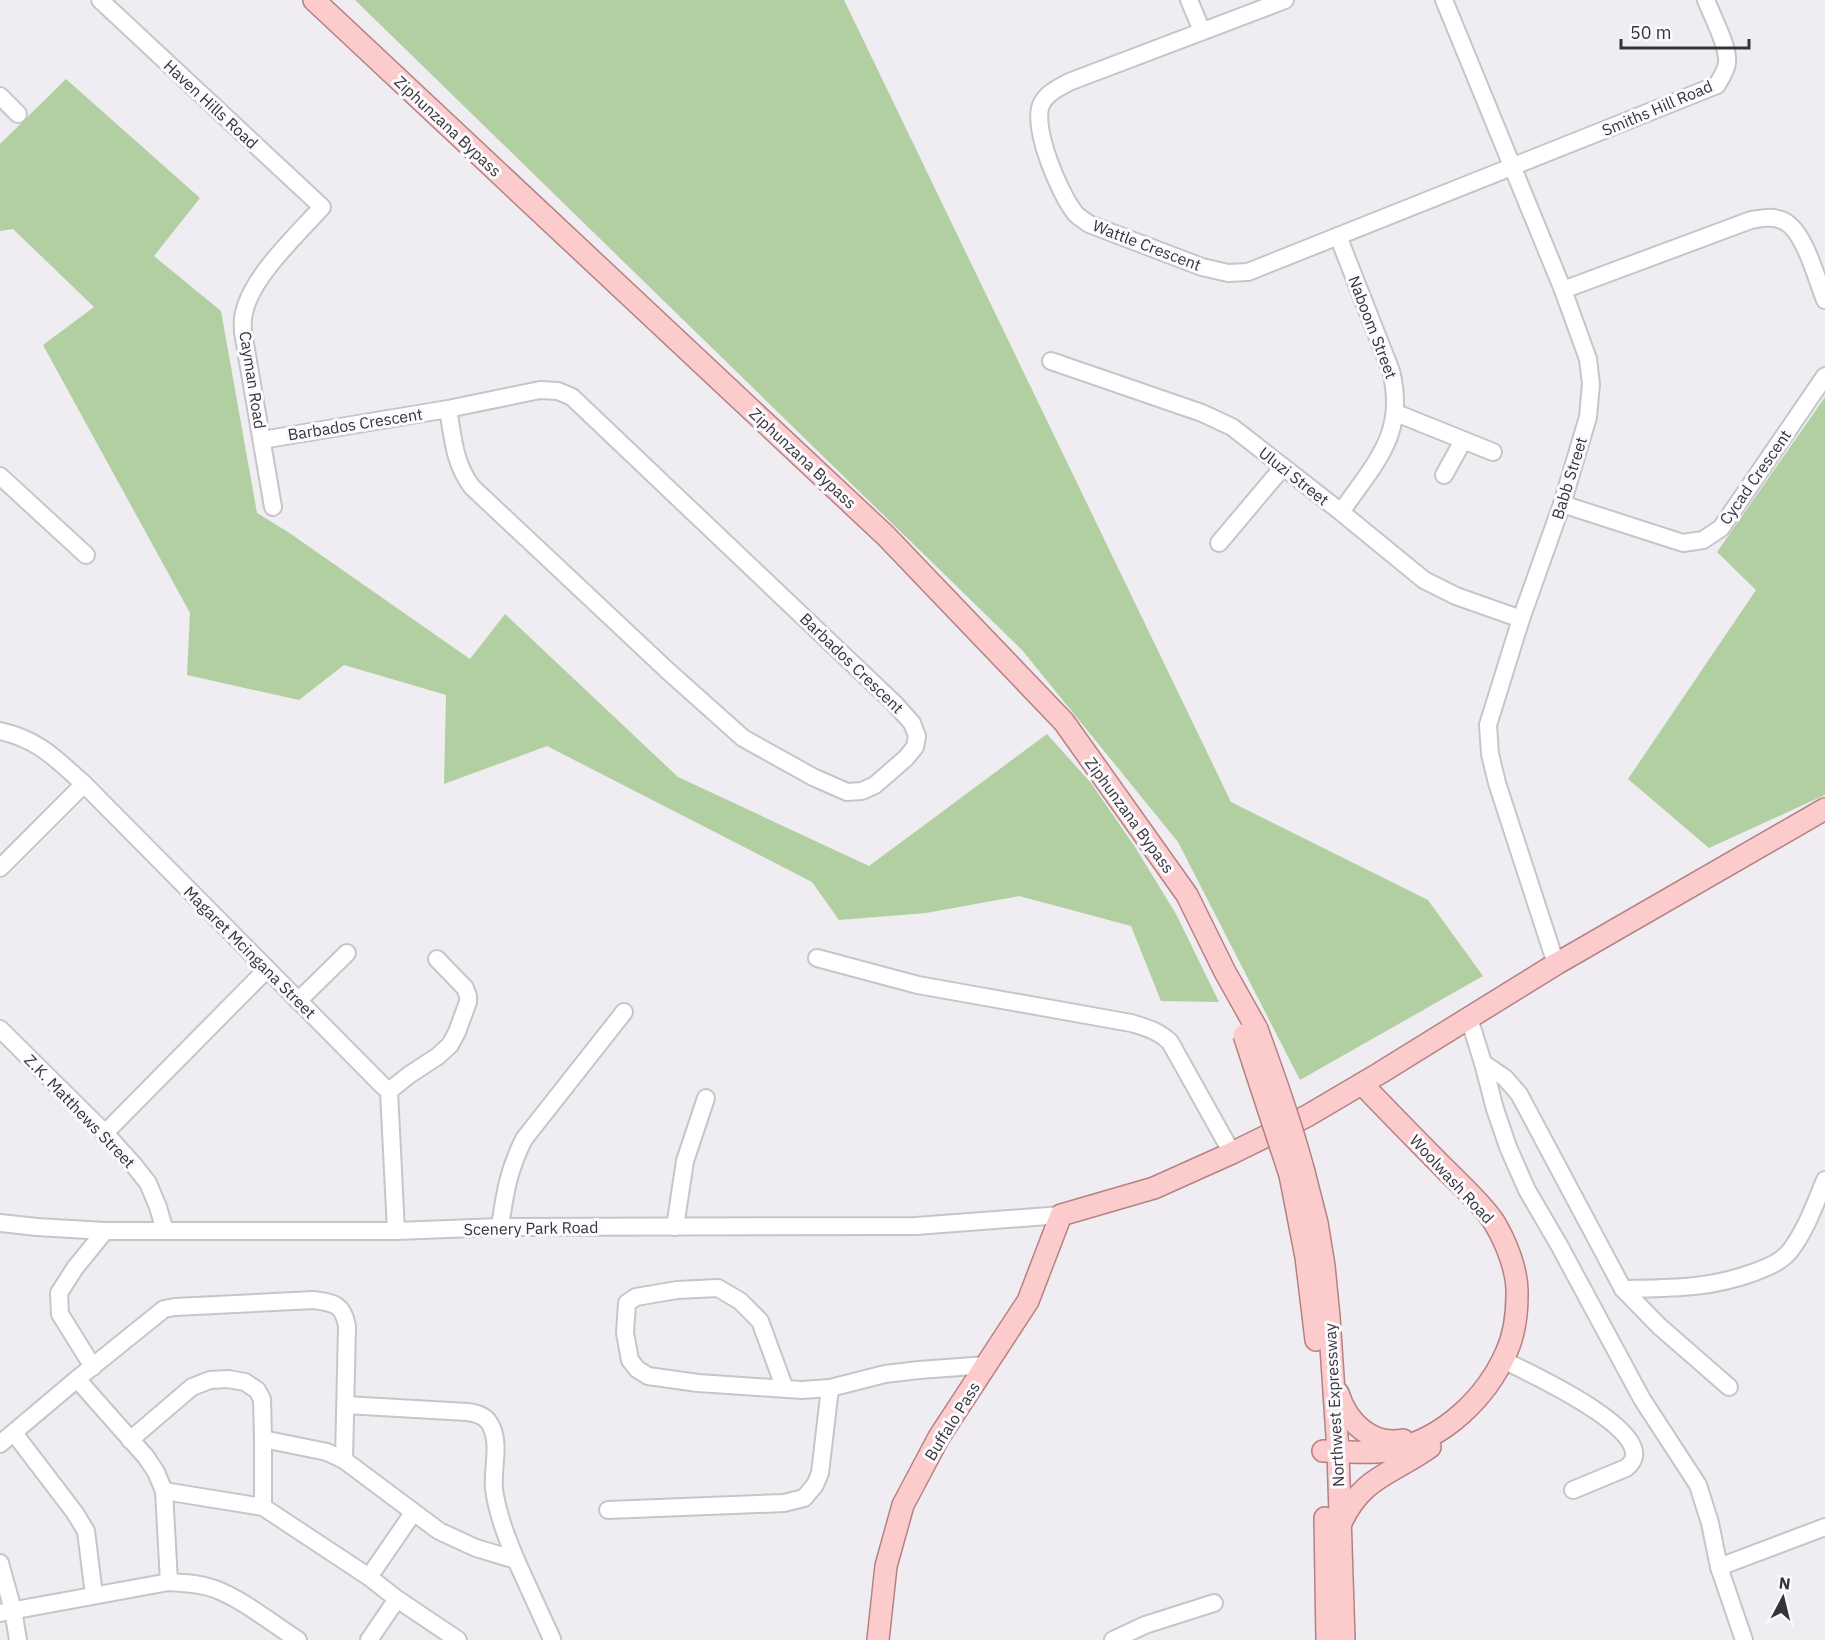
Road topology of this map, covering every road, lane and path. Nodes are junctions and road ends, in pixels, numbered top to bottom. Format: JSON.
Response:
{"nodes":[{"id":1,"x":100,"y":0,"type":"edge"},
{"id":2,"x":314,"y":0,"type":"edge"},
{"id":3,"x":1189,"y":0,"type":"edge"},
{"id":4,"x":1285,"y":0,"type":"edge"},
{"id":5,"x":1444,"y":0,"type":"edge"},
{"id":6,"x":1706,"y":0,"type":"edge"},
{"id":7,"x":1202,"y":31,"type":"junction"},
{"id":8,"x":0,"y":96,"type":"edge"},
{"id":9,"x":18,"y":114,"type":"dead end"},
{"id":10,"x":1514,"y":167,"type":"junction"},
{"id":11,"x":322,"y":207,"type":"joint"},
{"id":12,"x":1338,"y":236,"type":"junction"},
{"id":13,"x":1563,"y":290,"type":"junction"},
{"id":14,"x":1825,"y":300,"type":"edge"},
{"id":15,"x":1052,"y":361,"type":"dead end"},
{"id":16,"x":1825,"y":376,"type":"edge"},
{"id":17,"x":448,"y":409,"type":"junction"},
{"id":18,"x":1396,"y":413,"type":"junction"},
{"id":19,"x":262,"y":440,"type":"junction"},
{"id":20,"x":1463,"y":441,"type":"junction"},
{"id":21,"x":1493,"y":452,"type":"dead end"},
{"id":22,"x":1283,"y":467,"type":"junction"},
{"id":23,"x":1444,"y":475,"type":"dead end"},
{"id":24,"x":0,"y":476,"type":"edge"},
{"id":25,"x":1562,"y":504,"type":"junction"},
{"id":26,"x":273,"y":507,"type":"dead end"},
{"id":27,"x":1341,"y":512,"type":"junction"},
{"id":28,"x":1219,"y":543,"type":"dead end"},
{"id":29,"x":86,"y":555,"type":"dead end"},
{"id":30,"x":1521,"y":619,"type":"junction"},
{"id":31,"x":0,"y":731,"type":"edge"},
{"id":32,"x":84,"y":784,"type":"junction"},
{"id":33,"x":1825,"y":809,"type":"edge"},
{"id":34,"x":0,"y":868,"type":"edge"},
{"id":35,"x":347,"y":952,"type":"dead end"},
{"id":36,"x":817,"y":958,"type":"dead end"},
{"id":37,"x":437,"y":959,"type":"dead end"},
{"id":38,"x":1556,"y":963,"type":"junction"},
{"id":39,"x":267,"y":969,"type":"junction"},
{"id":40,"x":298,"y":1001,"type":"junction"},
{"id":41,"x":624,"y":1012,"type":"dead end"},
{"id":42,"x":1469,"y":1018,"type":"junction"},
{"id":43,"x":0,"y":1029,"type":"edge"},
{"id":44,"x":1483,"y":1063,"type":"junction"},
{"id":45,"x":1362,"y":1084,"type":"junction"},
{"id":46,"x":389,"y":1090,"type":"junction"},
{"id":47,"x":706,"y":1098,"type":"dead end"},
{"id":48,"x":105,"y":1133,"type":"junction"},
{"id":49,"x":1232,"y":1153,"type":"junction"},
{"id":50,"x":1297,"y":1174,"type":"junction"},
{"id":51,"x":1825,"y":1180,"type":"edge"},
{"id":52,"x":1061,"y":1215,"type":"junction"},
{"id":53,"x":0,"y":1223,"type":"edge"},
{"id":54,"x":500,"y":1227,"type":"junction"},
{"id":55,"x":675,"y":1227,"type":"junction"},
{"id":56,"x":105,"y":1231,"type":"junction"},
{"id":57,"x":165,"y":1231,"type":"junction"},
{"id":58,"x":396,"y":1231,"type":"junction"},
{"id":59,"x":1623,"y":1289,"type":"junction"},
{"id":60,"x":1503,"y":1359,"type":"junction"},
{"id":61,"x":987,"y":1365,"type":"junction"},
{"id":62,"x":93,"y":1367,"type":"junction"},
{"id":63,"x":1333,"y":1372,"type":"junction"},
{"id":64,"x":77,"y":1379,"type":"junction"},
{"id":65,"x":1729,"y":1387,"type":"dead end"},
{"id":66,"x":830,"y":1388,"type":"junction"},
{"id":67,"x":785,"y":1389,"type":"junction"},
{"id":68,"x":346,"y":1405,"type":"junction"},
{"id":69,"x":1461,"y":1414,"type":"junction"},
{"id":70,"x":14,"y":1433,"type":"junction"},
{"id":71,"x":1437,"y":1433,"type":"junction"},
{"id":72,"x":263,"y":1439,"type":"junction"},
{"id":73,"x":130,"y":1440,"type":"junction"},
{"id":74,"x":0,"y":1444,"type":"edge"},
{"id":75,"x":1331,"y":1451,"type":"junction"},
{"id":76,"x":344,"y":1460,"type":"junction"},
{"id":77,"x":1573,"y":1490,"type":"dead end"},
{"id":78,"x":164,"y":1491,"type":"junction"},
{"id":79,"x":263,"y":1507,"type":"junction"},
{"id":80,"x":608,"y":1510,"type":"dead end"},
{"id":81,"x":413,"y":1513,"type":"junction"},
{"id":82,"x":1340,"y":1526,"type":"junction"},
{"id":83,"x":1825,"y":1527,"type":"edge"},
{"id":84,"x":516,"y":1560,"type":"junction"},
{"id":85,"x":0,"y":1563,"type":"edge"},
{"id":86,"x":1719,"y":1567,"type":"junction"},
{"id":87,"x":369,"y":1577,"type":"junction"},
{"id":88,"x":169,"y":1582,"type":"junction"},
{"id":89,"x":94,"y":1595,"type":"junction"},
{"id":90,"x":397,"y":1599,"type":"junction"},
{"id":91,"x":1214,"y":1603,"type":"dead end"},
{"id":92,"x":7,"y":1612,"type":"edge"},
{"id":93,"x":18,"y":1640,"type":"edge"},
{"id":94,"x":298,"y":1640,"type":"edge"},
{"id":95,"x":369,"y":1640,"type":"edge"},
{"id":96,"x":458,"y":1640,"type":"edge"},
{"id":97,"x":552,"y":1640,"type":"edge"},
{"id":98,"x":878,"y":1640,"type":"edge"},
{"id":99,"x":1113,"y":1640,"type":"edge"},
{"id":100,"x":1328,"y":1640,"type":"edge"},
{"id":101,"x":1344,"y":1640,"type":"edge"},
{"id":102,"x":1744,"y":1640,"type":"edge"}],
"edges":[{"from":1,"to":11,"type":"street","name":"Haven Hills Road"},
{"from":2,"to":50,"type":"main road","name":"Ziphunzana Bypass","bridge":true},
{"from":3,"to":7,"type":"street"},
{"from":4,"to":7,"type":"street","name":"Wattle Crescent"},
{"from":5,"to":10,"type":"street","name":"Babb Street"},
{"from":6,"to":10,"type":"street","name":"Smiths Hill Road"},
{"from":7,"to":12,"type":"street","name":"Wattle Crescent"},
{"from":8,"to":9,"type":"street"},
{"from":10,"to":12,"type":"street","name":"Wattle Crescent"},
{"from":10,"to":13,"type":"street","name":"Babb Street"},
{"from":11,"to":19,"type":"street","name":"Cayman Road"},
{"from":12,"to":18,"type":"street","name":"Naboom Street"},
{"from":13,"to":14,"type":"street"},
{"from":13,"to":25,"type":"street","name":"Babb Street"},
{"from":15,"to":22,"type":"street","name":"Uluzi Street"},
{"from":16,"to":25,"type":"street","name":"Cycad Crescent"},
{"from":17,"to":17,"type":"street","name":"Barbados Crescent"},
{"from":17,"to":19,"type":"street","name":"Barbados Crescent"},
{"from":18,"to":20,"type":"street"},
{"from":18,"to":27,"type":"street","name":"Naboom Street"},
{"from":19,"to":26,"type":"street","name":"Cayman Road"},
{"from":20,"to":21,"type":"street"},
{"from":20,"to":23,"type":"street"},
{"from":22,"to":27,"type":"street","name":"Uluzi Street"},
{"from":22,"to":28,"type":"street"},
{"from":24,"to":29,"type":"street"},
{"from":25,"to":30,"type":"street","name":"Babb Street"},
{"from":27,"to":30,"type":"street","name":"Uluzi Street"},
{"from":30,"to":38,"type":"street","name":"Babb Street"},
{"from":31,"to":32,"type":"street","name":"Magaret Mcingana Street"},
{"from":32,"to":34,"type":"street"},
{"from":32,"to":39,"type":"street","name":"Magaret Mcingana Street"},
{"from":33,"to":38,"type":"main road"},
{"from":35,"to":40,"type":"street"},
{"from":36,"to":49,"type":"street"},
{"from":37,"to":46,"type":"street"},
{"from":38,"to":42,"type":"main road"},
{"from":39,"to":40,"type":"street","name":"Magaret Mcingana Street"},
{"from":39,"to":48,"type":"street"},
{"from":40,"to":46,"type":"street","name":"Magaret Mcingana Street"},
{"from":41,"to":54,"type":"street"},
{"from":42,"to":44,"type":"street"},
{"from":42,"to":45,"type":"main road"},
{"from":43,"to":48,"type":"street","name":"Z.K. Matthews Street"},
{"from":44,"to":59,"type":"street"},
{"from":44,"to":86,"type":"street"},
{"from":45,"to":49,"type":"main road"},
{"from":45,"to":60,"type":"main road","name":"Woolwash Road"},
{"from":46,"to":58,"type":"street"},
{"from":47,"to":55,"type":"street"},
{"from":48,"to":57,"type":"street","name":"Z.K. Matthews Street"},
{"from":49,"to":52,"type":"main road"},
{"from":50,"to":63,"type":"main road","name":"Northwest Expressway"},
{"from":50,"to":75,"type":"main road","name":"Northwest Expressway"},
{"from":51,"to":59,"type":"street"},
{"from":52,"to":55,"type":"street","name":"Scenery Park Road"},
{"from":52,"to":61,"type":"main road","name":"Buffalo Pass"},
{"from":53,"to":56,"type":"street","name":"Scenery Park Road"},
{"from":54,"to":55,"type":"street","name":"Scenery Park Road"},
{"from":54,"to":58,"type":"street","name":"Scenery Park Road"},
{"from":56,"to":57,"type":"street","name":"Scenery Park Road"},
{"from":56,"to":62,"type":"street"},
{"from":57,"to":58,"type":"street","name":"Scenery Park Road"},
{"from":59,"to":65,"type":"street"},
{"from":60,"to":69,"type":"main road","name":"Woolwash Road"},
{"from":60,"to":77,"type":"street"},
{"from":61,"to":66,"type":"street"},
{"from":61,"to":98,"type":"main road","name":"Buffalo Pass"},
{"from":62,"to":64,"type":"street"},
{"from":62,"to":68,"type":"street"},
{"from":63,"to":71,"type":"main road"},
{"from":63,"to":75,"type":"main road","name":"Northwest Expressway"},
{"from":64,"to":70,"type":"street"},
{"from":64,"to":73,"type":"street"},
{"from":66,"to":67,"type":"street"},
{"from":66,"to":80,"type":"street"},
{"from":67,"to":67,"type":"street"},
{"from":68,"to":76,"type":"street"},
{"from":68,"to":84,"type":"street"},
{"from":69,"to":71,"type":"main road","name":"Woolwash Road"},
{"from":69,"to":82,"type":"main road"},
{"from":70,"to":74,"type":"street"},
{"from":70,"to":89,"type":"street"},
{"from":71,"to":75,"type":"main road","name":"Woolwash Road"},
{"from":72,"to":73,"type":"street"},
{"from":72,"to":76,"type":"street"},
{"from":72,"to":79,"type":"street"},
{"from":73,"to":78,"type":"street"},
{"from":75,"to":82,"type":"main road","name":"Northwest Expressway"},
{"from":75,"to":100,"type":"main road","name":"Northwest Expressway"},
{"from":76,"to":81,"type":"street"},
{"from":78,"to":79,"type":"street"},
{"from":78,"to":88,"type":"street"},
{"from":79,"to":87,"type":"street"},
{"from":81,"to":84,"type":"street"},
{"from":81,"to":87,"type":"street"},
{"from":82,"to":101,"type":"main road","name":"Northwest Expressway"},
{"from":83,"to":86,"type":"street"},
{"from":84,"to":97,"type":"street"},
{"from":85,"to":92,"type":"street"},
{"from":86,"to":102,"type":"street"},
{"from":87,"to":90,"type":"street"},
{"from":88,"to":89,"type":"street"},
{"from":88,"to":94,"type":"street"},
{"from":89,"to":92,"type":"street"},
{"from":90,"to":95,"type":"street"},
{"from":90,"to":96,"type":"street"},
{"from":91,"to":99,"type":"street"},
{"from":92,"to":93,"type":"street"}]}
